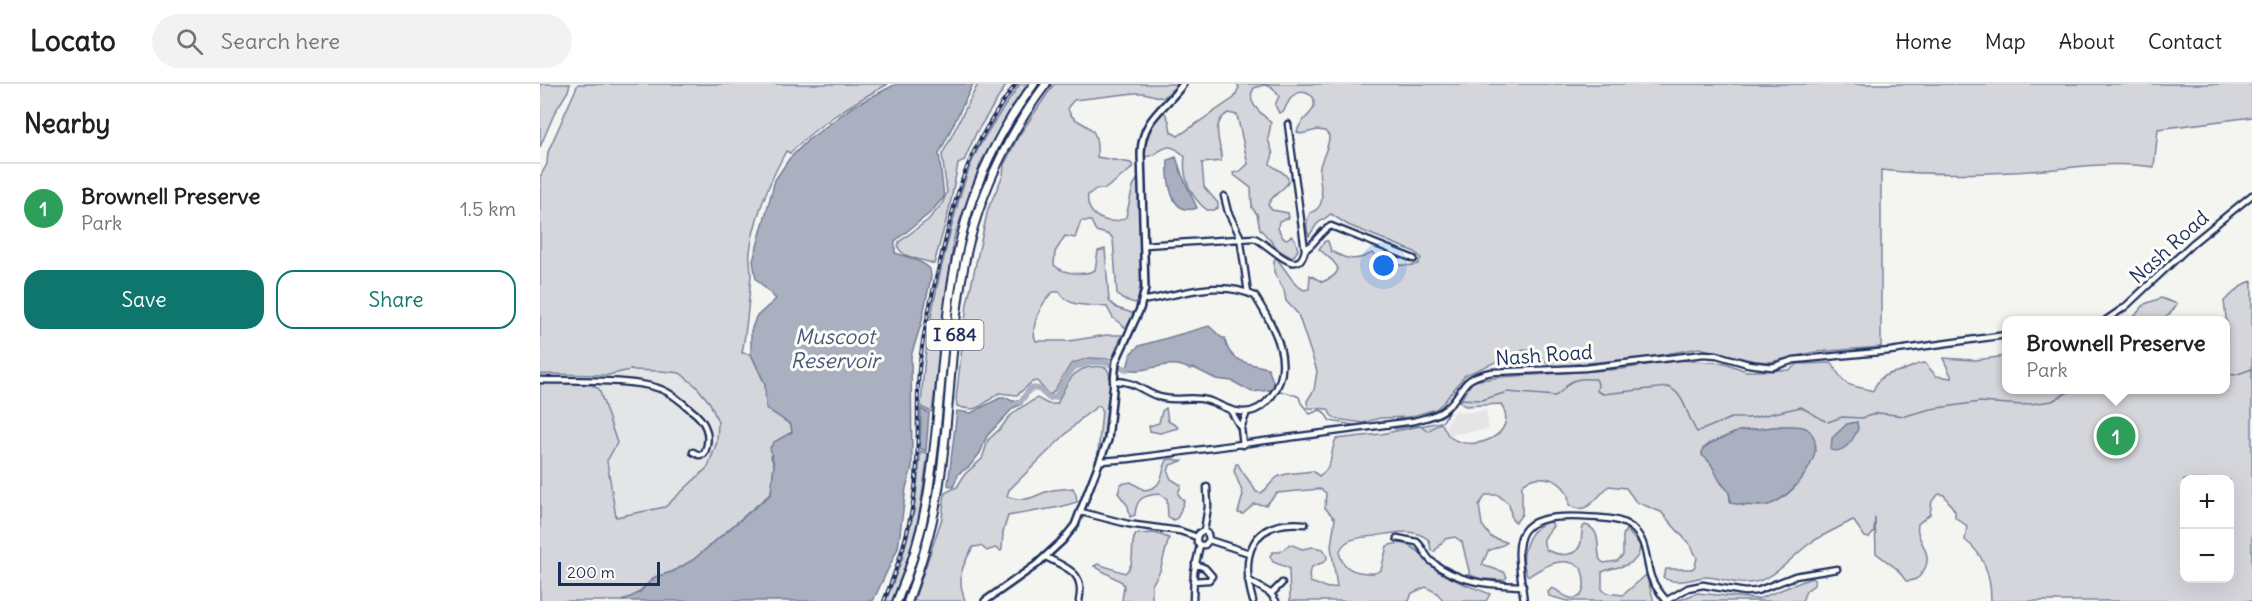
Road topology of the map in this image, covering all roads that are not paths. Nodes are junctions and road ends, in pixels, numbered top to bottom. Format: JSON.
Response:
{"nodes":[{"id":1,"x":1034,"y":84,"type":"edge"},
{"id":2,"x":1046,"y":84,"type":"edge"},
{"id":3,"x":1183,"y":84,"type":"edge"},
{"id":4,"x":1288,"y":124,"type":"dead end"},
{"id":5,"x":2252,"y":195,"type":"edge"},
{"id":6,"x":1224,"y":196,"type":"dead end"},
{"id":7,"x":1240,"y":239,"type":"junction"},
{"id":8,"x":1145,"y":245,"type":"junction"},
{"id":9,"x":1305,"y":250,"type":"junction"},
{"id":10,"x":1414,"y":259,"type":"dead end"},
{"id":11,"x":1248,"y":293,"type":"junction"},
{"id":12,"x":1143,"y":299,"type":"junction"},
{"id":13,"x":2113,"y":316,"type":"edge"},
{"id":14,"x":2002,"y":336,"type":"edge"},
{"id":15,"x":540,"y":380,"type":"edge"},
{"id":16,"x":1113,"y":381,"type":"junction"},
{"id":17,"x":1231,"y":411,"type":"junction"},
{"id":18,"x":1247,"y":412,"type":"junction"},
{"id":19,"x":1241,"y":428,"type":"junction"},
{"id":20,"x":1243,"y":445,"type":"junction"},
{"id":21,"x":693,"y":452,"type":"dead end"},
{"id":22,"x":1101,"y":461,"type":"junction"},
{"id":23,"x":1207,"y":487,"type":"dead end"},
{"id":24,"x":1081,"y":512,"type":"junction"},
{"id":25,"x":1305,"y":524,"type":"dead end"},
{"id":26,"x":1204,"y":531,"type":"junction"},
{"id":27,"x":1197,"y":537,"type":"junction"},
{"id":28,"x":1397,"y":538,"type":"dead end"},
{"id":29,"x":1209,"y":540,"type":"junction"},
{"id":30,"x":1200,"y":545,"type":"junction"},
{"id":31,"x":1249,"y":553,"type":"junction"},
{"id":32,"x":1046,"y":557,"type":"junction"},
{"id":33,"x":1195,"y":564,"type":"junction"},
{"id":34,"x":1837,"y":569,"type":"dead end"},
{"id":35,"x":1248,"y":580,"type":"junction"},
{"id":36,"x":1193,"y":581,"type":"junction"},
{"id":37,"x":1282,"y":583,"type":"dead end"},
{"id":38,"x":1523,"y":586,"type":"junction"},
{"id":39,"x":1271,"y":594,"type":"junction"},
{"id":40,"x":897,"y":601,"type":"edge"},
{"id":41,"x":908,"y":601,"type":"edge"},
{"id":42,"x":985,"y":601,"type":"edge"},
{"id":43,"x":1079,"y":601,"type":"edge"},
{"id":44,"x":1193,"y":601,"type":"edge"},
{"id":45,"x":1253,"y":601,"type":"edge"},
{"id":46,"x":1275,"y":601,"type":"edge"},
{"id":47,"x":1524,"y":601,"type":"edge"},
{"id":48,"x":1666,"y":601,"type":"edge"}],
"edges":[{"from":1,"to":40,"type":"highway","number":"I 684"},
{"from":2,"to":41,"type":"highway","number":"I 684"},
{"from":3,"to":8,"type":"main road"},
{"from":4,"to":9,"type":"street"},
{"from":5,"to":13,"type":"street","name":"Nash Road"},
{"from":6,"to":7,"type":"street"},
{"from":7,"to":8,"type":"street"},
{"from":7,"to":9,"type":"street"},
{"from":7,"to":11,"type":"street"},
{"from":8,"to":12,"type":"main road"},
{"from":9,"to":10,"type":"street"},
{"from":11,"to":12,"type":"street"},
{"from":11,"to":18,"type":"street"},
{"from":12,"to":16,"type":"main road"},
{"from":14,"to":20,"type":"street","name":"Nash Road"},
{"from":15,"to":21,"type":"street"},
{"from":16,"to":17,"type":"street"},
{"from":16,"to":22,"type":"main road"},
{"from":17,"to":18,"type":"street"},
{"from":17,"to":19,"type":"street"},
{"from":18,"to":19,"type":"street"},
{"from":19,"to":20,"type":"street"},
{"from":20,"to":22,"type":"street","name":"Nash Road"},
{"from":22,"to":24,"type":"main road"},
{"from":23,"to":26,"type":"street"},
{"from":24,"to":27,"type":"street"},
{"from":24,"to":32,"type":"main road"},
{"from":25,"to":31,"type":"street"},
{"from":26,"to":27,"type":"street"},
{"from":26,"to":29,"type":"street"},
{"from":27,"to":30,"type":"street"},
{"from":28,"to":38,"type":"street"},
{"from":29,"to":30,"type":"street"},
{"from":29,"to":31,"type":"street"},
{"from":30,"to":33,"type":"street"},
{"from":31,"to":35,"type":"street"},
{"from":32,"to":42,"type":"main road"},
{"from":32,"to":43,"type":"street"},
{"from":33,"to":36,"type":"street"},
{"from":33,"to":36,"type":"street"},
{"from":34,"to":48,"type":"street"},
{"from":35,"to":39,"type":"street"},
{"from":35,"to":45,"type":"street"},
{"from":36,"to":44,"type":"street"},
{"from":37,"to":39,"type":"street"},
{"from":38,"to":47,"type":"street"},
{"from":38,"to":48,"type":"street"},
{"from":39,"to":46,"type":"street"}]}
